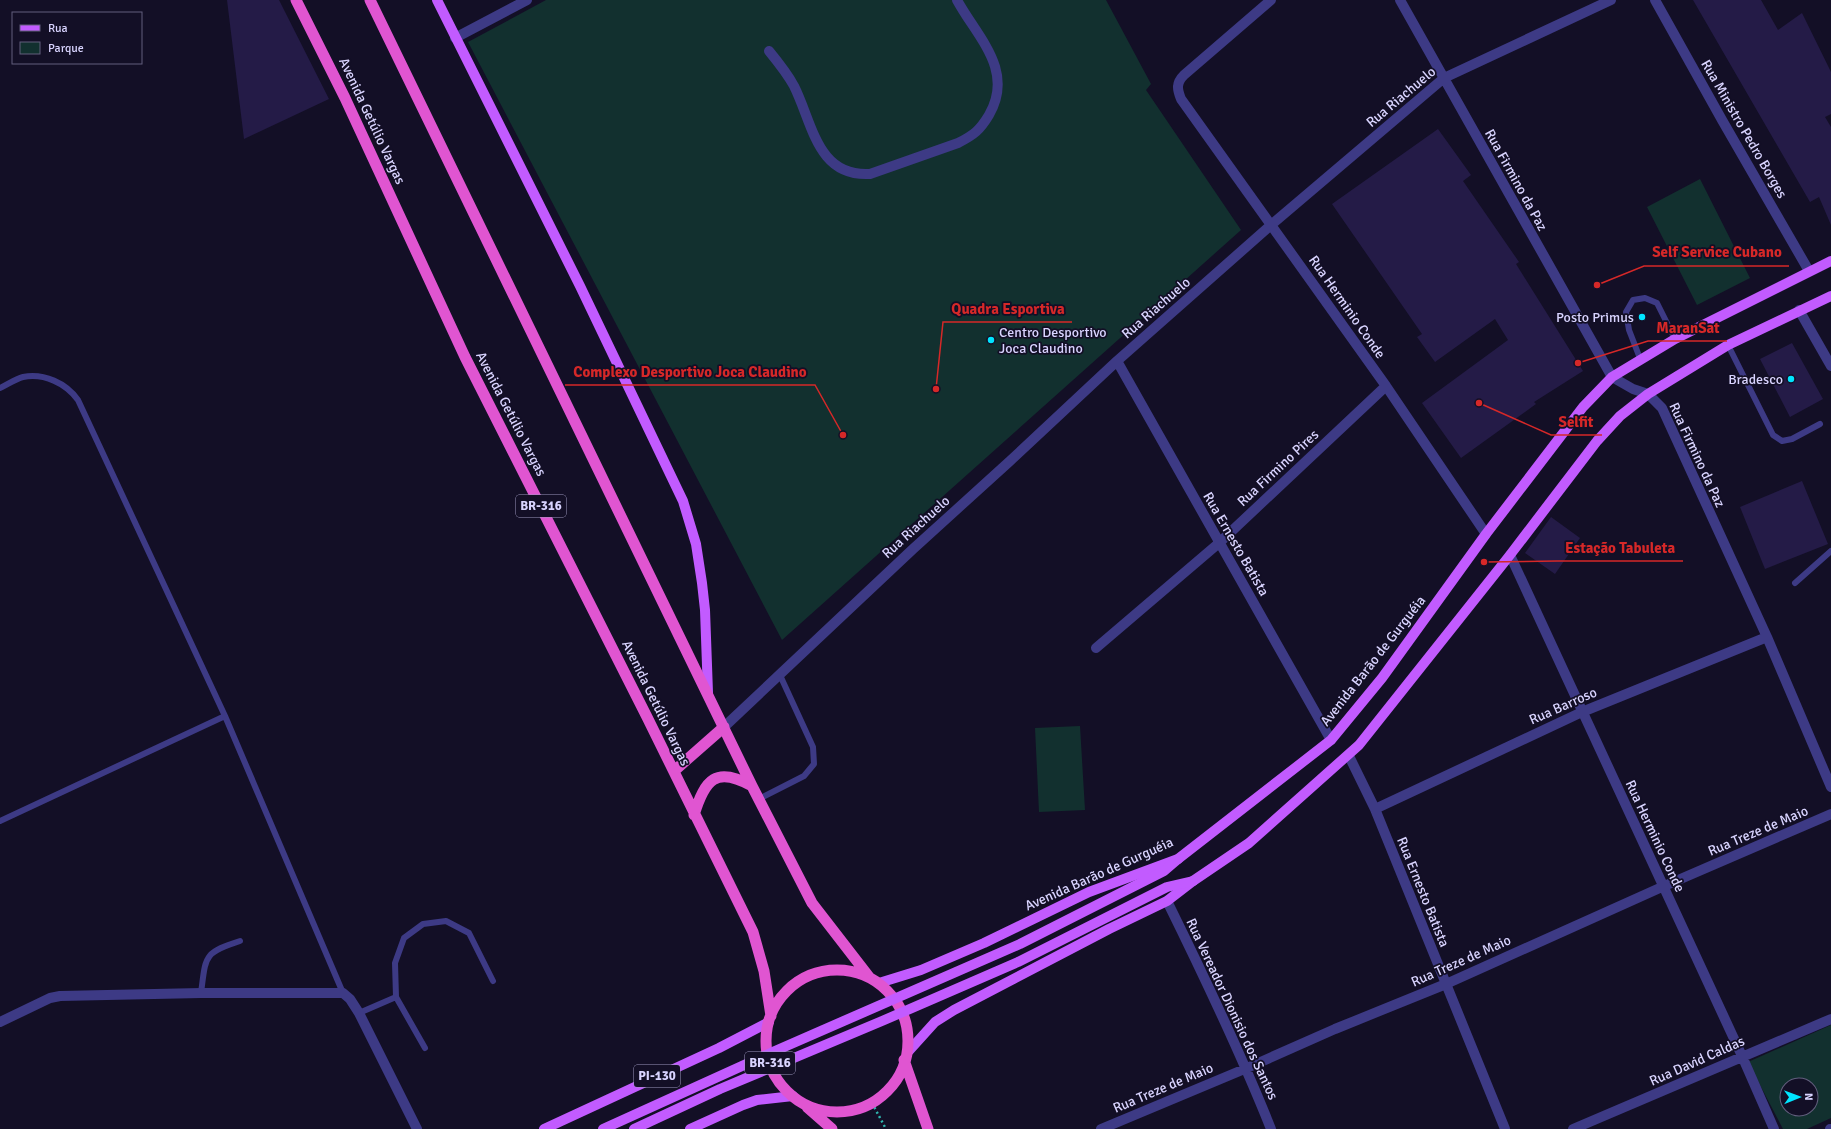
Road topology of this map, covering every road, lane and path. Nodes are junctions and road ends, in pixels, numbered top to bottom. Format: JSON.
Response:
{"nodes":[{"id":1,"x":296,"y":0,"type":"edge"},
{"id":2,"x":370,"y":0,"type":"edge"},
{"id":3,"x":436,"y":0,"type":"edge"},
{"id":4,"x":527,"y":0,"type":"edge"},
{"id":5,"x":957,"y":0,"type":"edge"},
{"id":6,"x":1271,"y":0,"type":"edge"},
{"id":7,"x":1400,"y":0,"type":"edge"},
{"id":8,"x":1611,"y":0,"type":"edge"},
{"id":9,"x":1655,"y":0,"type":"edge"},
{"id":10,"x":455,"y":38,"type":"junction"},
{"id":11,"x":769,"y":51,"type":"dead end"},
{"id":12,"x":1444,"y":78,"type":"junction"},
{"id":13,"x":1271,"y":225,"type":"junction"},
{"id":14,"x":1831,"y":261,"type":"edge"},
{"id":15,"x":1810,"y":271,"type":"junction"},
{"id":16,"x":1831,"y":296,"type":"edge"},
{"id":17,"x":1799,"y":310,"type":"junction"},
{"id":18,"x":1675,"y":339,"type":"junction"},
{"id":19,"x":1728,"y":345,"type":"junction"},
{"id":20,"x":1117,"y":361,"type":"junction"},
{"id":21,"x":1641,"y":361,"type":"junction"},
{"id":22,"x":1831,"y":366,"type":"edge"},
{"id":23,"x":1612,"y":377,"type":"junction"},
{"id":24,"x":1386,"y":386,"type":"junction"},
{"id":25,"x":0,"y":388,"type":"edge"},
{"id":26,"x":1648,"y":394,"type":"junction"},
{"id":27,"x":1820,"y":424,"type":"dead end"},
{"id":28,"x":1486,"y":534,"type":"junction"},
{"id":29,"x":1219,"y":542,"type":"junction"},
{"id":30,"x":1831,"y":551,"type":"edge"},
{"id":31,"x":1510,"y":555,"type":"junction"},
{"id":32,"x":1795,"y":583,"type":"dead end"},
{"id":33,"x":1767,"y":637,"type":"junction"},
{"id":34,"x":1096,"y":648,"type":"dead end"},
{"id":35,"x":779,"y":673,"type":"junction"},
{"id":36,"x":708,"y":693,"type":"junction"},
{"id":37,"x":1582,"y":712,"type":"junction"},
{"id":38,"x":226,"y":716,"type":"junction"},
{"id":39,"x":724,"y":727,"type":"junction"},
{"id":40,"x":1331,"y":740,"type":"junction"},
{"id":41,"x":1349,"y":756,"type":"junction"},
{"id":42,"x":674,"y":772,"type":"junction"},
{"id":43,"x":752,"y":786,"type":"junction"},
{"id":44,"x":1831,"y":787,"type":"edge"},
{"id":45,"x":759,"y":799,"type":"junction"},
{"id":46,"x":1375,"y":809,"type":"junction"},
{"id":47,"x":1831,"y":814,"type":"edge"},
{"id":48,"x":694,"y":815,"type":"junction"},
{"id":49,"x":0,"y":821,"type":"edge"},
{"id":50,"x":1178,"y":858,"type":"junction"},
{"id":51,"x":1193,"y":881,"type":"junction"},
{"id":52,"x":1662,"y":887,"type":"junction"},
{"id":53,"x":1166,"y":902,"type":"junction"},
{"id":54,"x":240,"y":941,"type":"dead end"},
{"id":55,"x":493,"y":981,"type":"dead end"},
{"id":56,"x":874,"y":981,"type":"junction"},
{"id":57,"x":1446,"y":984,"type":"junction"},
{"id":58,"x":201,"y":993,"type":"junction"},
{"id":59,"x":343,"y":993,"type":"junction"},
{"id":60,"x":396,"y":997,"type":"junction"},
{"id":61,"x":359,"y":1013,"type":"junction"},
{"id":62,"x":770,"y":1019,"type":"junction"},
{"id":63,"x":1831,"y":1019,"type":"edge"},
{"id":64,"x":0,"y":1022,"type":"edge"},
{"id":65,"x":425,"y":1048,"type":"dead end"},
{"id":66,"x":1742,"y":1056,"type":"junction"},
{"id":67,"x":905,"y":1057,"type":"junction"},
{"id":68,"x":1247,"y":1068,"type":"junction"},
{"id":69,"x":795,"y":1098,"type":"junction"},
{"id":70,"x":872,"y":1103,"type":"dead end"},
{"id":71,"x":417,"y":1129,"type":"edge"},
{"id":72,"x":544,"y":1129,"type":"edge"},
{"id":73,"x":603,"y":1129,"type":"edge"},
{"id":74,"x":634,"y":1129,"type":"edge"},
{"id":75,"x":690,"y":1129,"type":"edge"},
{"id":76,"x":832,"y":1129,"type":"edge"},
{"id":77,"x":886,"y":1129,"type":"edge"},
{"id":78,"x":928,"y":1129,"type":"edge"},
{"id":79,"x":1101,"y":1129,"type":"edge"},
{"id":80,"x":1271,"y":1129,"type":"edge"},
{"id":81,"x":1506,"y":1129,"type":"edge"},
{"id":82,"x":1573,"y":1129,"type":"edge"},
{"id":83,"x":1774,"y":1129,"type":"edge"}],
"edges":[{"from":1,"to":42,"type":"highway","name":"Avenida Getúlio Vargas","number":"BR-316"},
{"from":2,"to":36,"type":"highway","number":"BR-316"},
{"from":3,"to":10,"type":"main road"},
{"from":4,"to":10,"type":"street"},
{"from":5,"to":11,"type":"street"},
{"from":6,"to":13,"type":"street","name":"Rua Herminio Conde"},
{"from":7,"to":12,"type":"street","name":"Rua Firmino da Paz"},
{"from":8,"to":12,"type":"street","name":"Rua Riachuelo"},
{"from":9,"to":15,"type":"street","name":"Rua Ministro Pedro Borges"},
{"from":10,"to":36,"type":"main road"},
{"from":12,"to":13,"type":"street","name":"Rua Riachuelo"},
{"from":12,"to":23,"type":"street","name":"Rua Firmino da Paz"},
{"from":13,"to":20,"type":"street","name":"Rua Riachuelo"},
{"from":13,"to":24,"type":"street","name":"Rua Herminio Conde"},
{"from":14,"to":15,"type":"main road","name":"Avenida Barão de Gurguéia"},
{"from":15,"to":18,"type":"main road","name":"Avenida Barão de Gurguéia"},
{"from":16,"to":17,"type":"main road"},
{"from":17,"to":19,"type":"main road"},
{"from":17,"to":22,"type":"street"},
{"from":18,"to":21,"type":"main road","name":"Avenida Barão de Gurguéia"},
{"from":18,"to":21,"type":"lane"},
{"from":19,"to":26,"type":"main road"},
{"from":19,"to":27,"type":"lane"},
{"from":20,"to":29,"type":"street","name":"Rua Ernesto Batista"},
{"from":20,"to":35,"type":"street","name":"Rua Riachuelo"},
{"from":21,"to":23,"type":"main road","name":"Avenida Barão de Gurguéia"},
{"from":23,"to":26,"type":"street","name":"Rua Firmino da Paz"},
{"from":23,"to":28,"type":"main road","name":"Avenida Barão de Gurguéia"},
{"from":24,"to":28,"type":"street","name":"Rua Herminio Conde"},
{"from":24,"to":29,"type":"street","name":"Rua Firmino Pires"},
{"from":25,"to":38,"type":"lane"},
{"from":26,"to":31,"type":"main road"},
{"from":26,"to":33,"type":"street","name":"Rua Firmino da Paz"},
{"from":28,"to":40,"type":"main road","name":"Avenida Barão de Gurguéia"},
{"from":29,"to":34,"type":"street","name":"Rua Firmino Pires"},
{"from":29,"to":40,"type":"street","name":"Rua Ernesto Batista"},
{"from":30,"to":32,"type":"lane"},
{"from":31,"to":37,"type":"street","name":"Rua Herminio Conde"},
{"from":31,"to":41,"type":"main road"},
{"from":33,"to":37,"type":"street","name":"Rua Barroso"},
{"from":33,"to":44,"type":"street","name":"Rua Firmino da Paz"},
{"from":35,"to":39,"type":"street","name":"Rua Riachuelo"},
{"from":35,"to":45,"type":"lane"},
{"from":36,"to":39,"type":"highway","number":"BR-316"},
{"from":37,"to":46,"type":"street","name":"Rua Barroso"},
{"from":37,"to":52,"type":"street","name":"Rua Herminio Conde"},
{"from":38,"to":49,"type":"lane"},
{"from":38,"to":59,"type":"lane"},
{"from":39,"to":42,"type":"highway"},
{"from":39,"to":43,"type":"highway","number":"BR-316"},
{"from":40,"to":50,"type":"main road","name":"Avenida Barão de Gurguéia"},
{"from":41,"to":46,"type":"street","name":"Rua Ernesto Batista"},
{"from":41,"to":51,"type":"main road"},
{"from":42,"to":48,"type":"highway","name":"Avenida Getúlio Vargas","number":"BR-316"},
{"from":43,"to":45,"type":"highway","number":"BR-316"},
{"from":43,"to":48,"type":"highway"},
{"from":45,"to":56,"type":"highway","number":"BR-316"},
{"from":46,"to":57,"type":"street","name":"Rua Ernesto Batista"},
{"from":47,"to":52,"type":"street","name":"Rua Treze de Maio"},
{"from":48,"to":62,"type":"highway","name":"Avenida Getúlio Vargas","number":"BR-316"},
{"from":50,"to":56,"type":"main road","name":"Avenida Barão de Gurguéia"},
{"from":50,"to":73,"type":"main road","bridge":true},
{"from":51,"to":53,"type":"main road"},
{"from":51,"to":74,"type":"main road","bridge":true},
{"from":52,"to":57,"type":"street","name":"Rua Treze de Maio"},
{"from":52,"to":66,"type":"street","name":"Rua Herminio Conde"},
{"from":53,"to":67,"type":"main road"},
{"from":53,"to":68,"type":"street","name":"Rua Vereador Dionisio dos Santos"},
{"from":54,"to":58,"type":"lane"},
{"from":55,"to":60,"type":"lane"},
{"from":56,"to":62,"type":"highway","number":"BR-316"},
{"from":56,"to":67,"type":"highway","number":"BR-316"},
{"from":57,"to":68,"type":"street","name":"Rua Treze de Maio"},
{"from":57,"to":81,"type":"street","name":"Rua Ernesto Batista"},
{"from":58,"to":59,"type":"street"},
{"from":58,"to":64,"type":"street"},
{"from":59,"to":61,"type":"street"},
{"from":60,"to":61,"type":"lane"},
{"from":60,"to":65,"type":"lane"},
{"from":61,"to":71,"type":"street"},
{"from":62,"to":69,"type":"highway","name":"Avenida Getúlio Vargas","number":"BR-316"},
{"from":62,"to":72,"type":"main road","number":"PI-130"},
{"from":63,"to":66,"type":"street","name":"Rua David Caldas"},
{"from":66,"to":82,"type":"street","name":"Rua David Caldas"},
{"from":66,"to":83,"type":"street","name":"Rua Herminio Conde"},
{"from":67,"to":69,"type":"highway","number":"BR-316"},
{"from":67,"to":78,"type":"highway","number":"BR-316"},
{"from":68,"to":79,"type":"street","name":"Rua Treze de Maio"},
{"from":68,"to":80,"type":"street","name":"Rua Vereador Dionisio dos Santos"},
{"from":69,"to":75,"type":"main road"},
{"from":69,"to":76,"type":"highway","name":"Avenida Getúlio Vargas","number":"BR-316"},
{"from":70,"to":77,"type":"path"}]}
